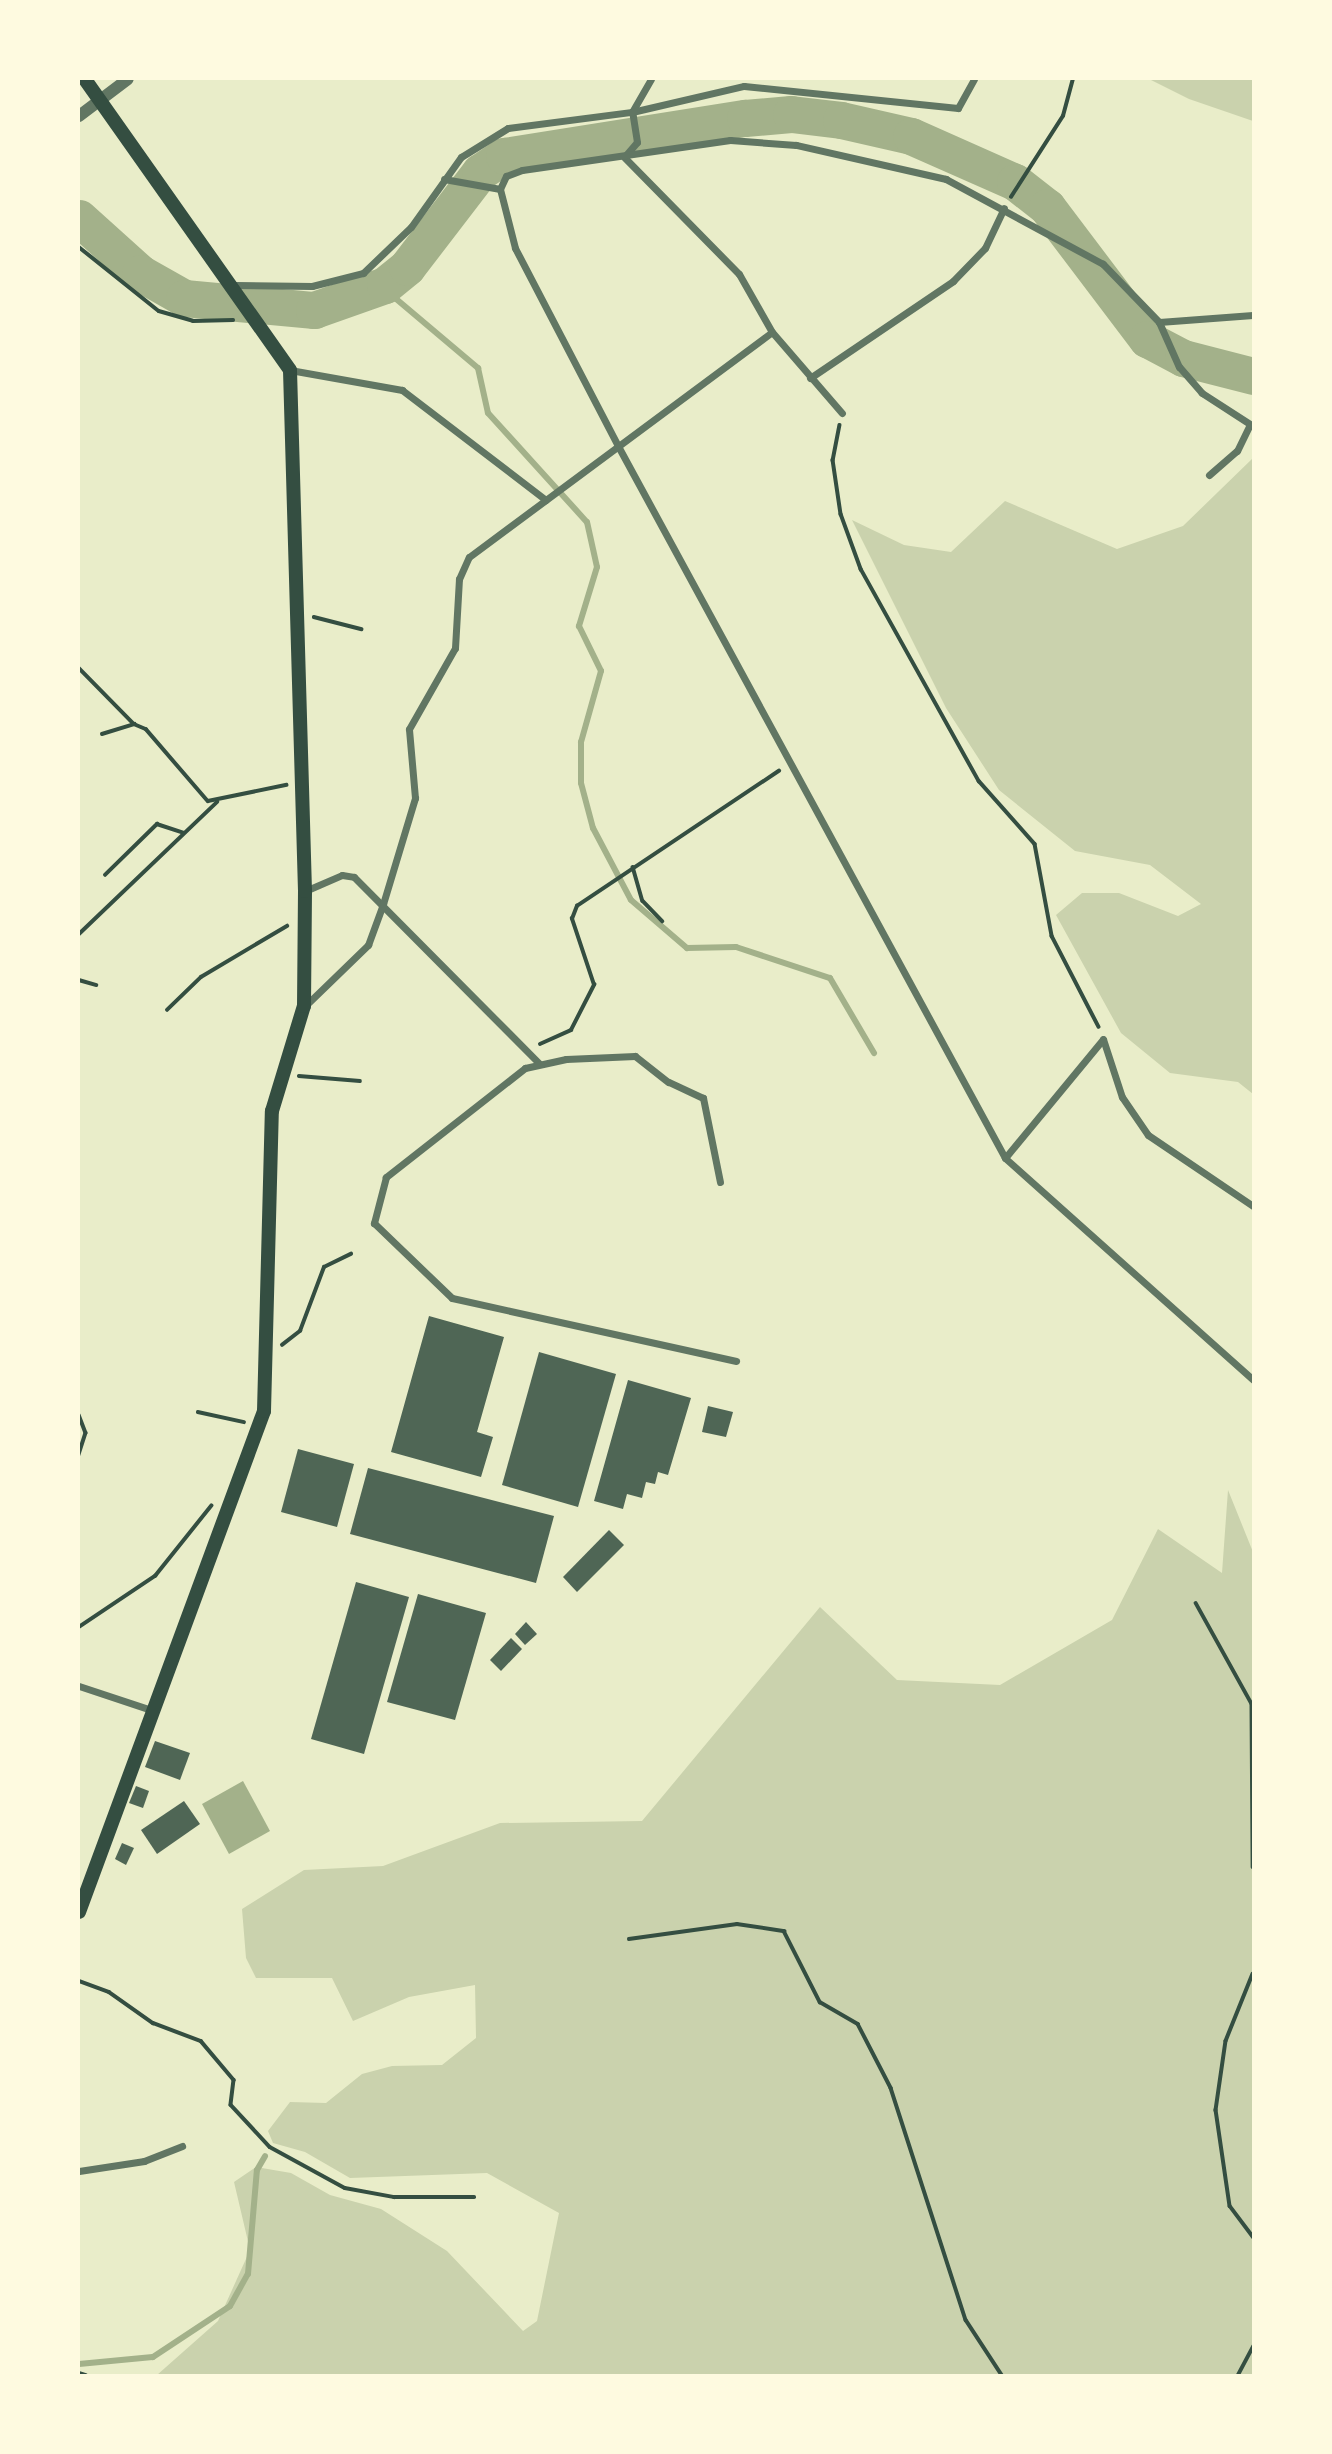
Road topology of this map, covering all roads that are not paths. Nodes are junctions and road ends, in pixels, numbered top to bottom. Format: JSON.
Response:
{"nodes":[{"id":1,"x":85,"y":79,"type":"edge"},
{"id":2,"x":128,"y":79,"type":"edge"},
{"id":3,"x":651,"y":79,"type":"edge"},
{"id":4,"x":974,"y":79,"type":"edge"},
{"id":5,"x":100,"y":100,"type":"junction"},
{"id":6,"x":632,"y":112,"type":"junction"},
{"id":7,"x":79,"y":116,"type":"edge"},
{"id":8,"x":624,"y":157,"type":"junction"},
{"id":9,"x":443,"y":179,"type":"junction"},
{"id":10,"x":500,"y":189,"type":"junction"},
{"id":11,"x":1005,"y":208,"type":"junction"},
{"id":12,"x":239,"y":289,"type":"junction"},
{"id":13,"x":1253,"y":315,"type":"edge"},
{"id":14,"x":1159,"y":322,"type":"junction"},
{"id":15,"x":772,"y":332,"type":"junction"},
{"id":16,"x":290,"y":370,"type":"junction"},
{"id":17,"x":810,"y":378,"type":"junction"},
{"id":18,"x":842,"y":413,"type":"road end"},
{"id":19,"x":1251,"y":426,"type":"edge"},
{"id":20,"x":618,"y":446,"type":"junction"},
{"id":21,"x":1209,"y":475,"type":"dead end"},
{"id":22,"x":546,"y":500,"type":"junction"},
{"id":23,"x":305,"y":891,"type":"junction"},
{"id":24,"x":383,"y":904,"type":"junction"},
{"id":25,"x":304,"y":1006,"type":"junction"},
{"id":26,"x":539,"y":1063,"type":"junction"},
{"id":27,"x":1005,"y":1158,"type":"junction"},
{"id":28,"x":720,"y":1182,"type":"dead end"},
{"id":29,"x":1253,"y":1206,"type":"edge"},
{"id":30,"x":736,"y":1361,"type":"dead end"},
{"id":31,"x":1253,"y":1380,"type":"edge"},
{"id":32,"x":79,"y":1686,"type":"edge"},
{"id":33,"x":155,"y":1711,"type":"junction"},
{"id":34,"x":79,"y":1912,"type":"edge"},
{"id":35,"x":182,"y":2146,"type":"dead end"},
{"id":36,"x":79,"y":2171,"type":"edge"}],
"edges":[{"from":1,"to":5,"type":"main road"},
{"from":2,"to":5,"type":"street"},
{"from":3,"to":6,"type":"street"},
{"from":4,"to":6,"type":"street"},
{"from":5,"to":7,"type":"street"},
{"from":5,"to":12,"type":"main road"},
{"from":6,"to":8,"type":"street"},
{"from":6,"to":9,"type":"street"},
{"from":8,"to":10,"type":"street"},
{"from":8,"to":11,"type":"street"},
{"from":8,"to":15,"type":"street"},
{"from":9,"to":10,"type":"street"},
{"from":9,"to":12,"type":"street"},
{"from":10,"to":20,"type":"street"},
{"from":11,"to":14,"type":"street"},
{"from":11,"to":17,"type":"street"},
{"from":12,"to":16,"type":"main road"},
{"from":13,"to":14,"type":"street"},
{"from":14,"to":19,"type":"street"},
{"from":15,"to":17,"type":"street"},
{"from":15,"to":20,"type":"street"},
{"from":16,"to":22,"type":"street"},
{"from":16,"to":23,"type":"main road"},
{"from":17,"to":18,"type":"street"},
{"from":19,"to":21,"type":"street"},
{"from":20,"to":22,"type":"street"},
{"from":20,"to":27,"type":"street"},
{"from":22,"to":24,"type":"street"},
{"from":23,"to":24,"type":"street"},
{"from":23,"to":25,"type":"main road"},
{"from":24,"to":25,"type":"street"},
{"from":24,"to":26,"type":"street"},
{"from":25,"to":33,"type":"main road"},
{"from":26,"to":28,"type":"street"},
{"from":26,"to":30,"type":"street"},
{"from":27,"to":29,"type":"street"},
{"from":27,"to":31,"type":"street"},
{"from":32,"to":33,"type":"street"},
{"from":33,"to":34,"type":"main road"},
{"from":35,"to":36,"type":"street"}]}
